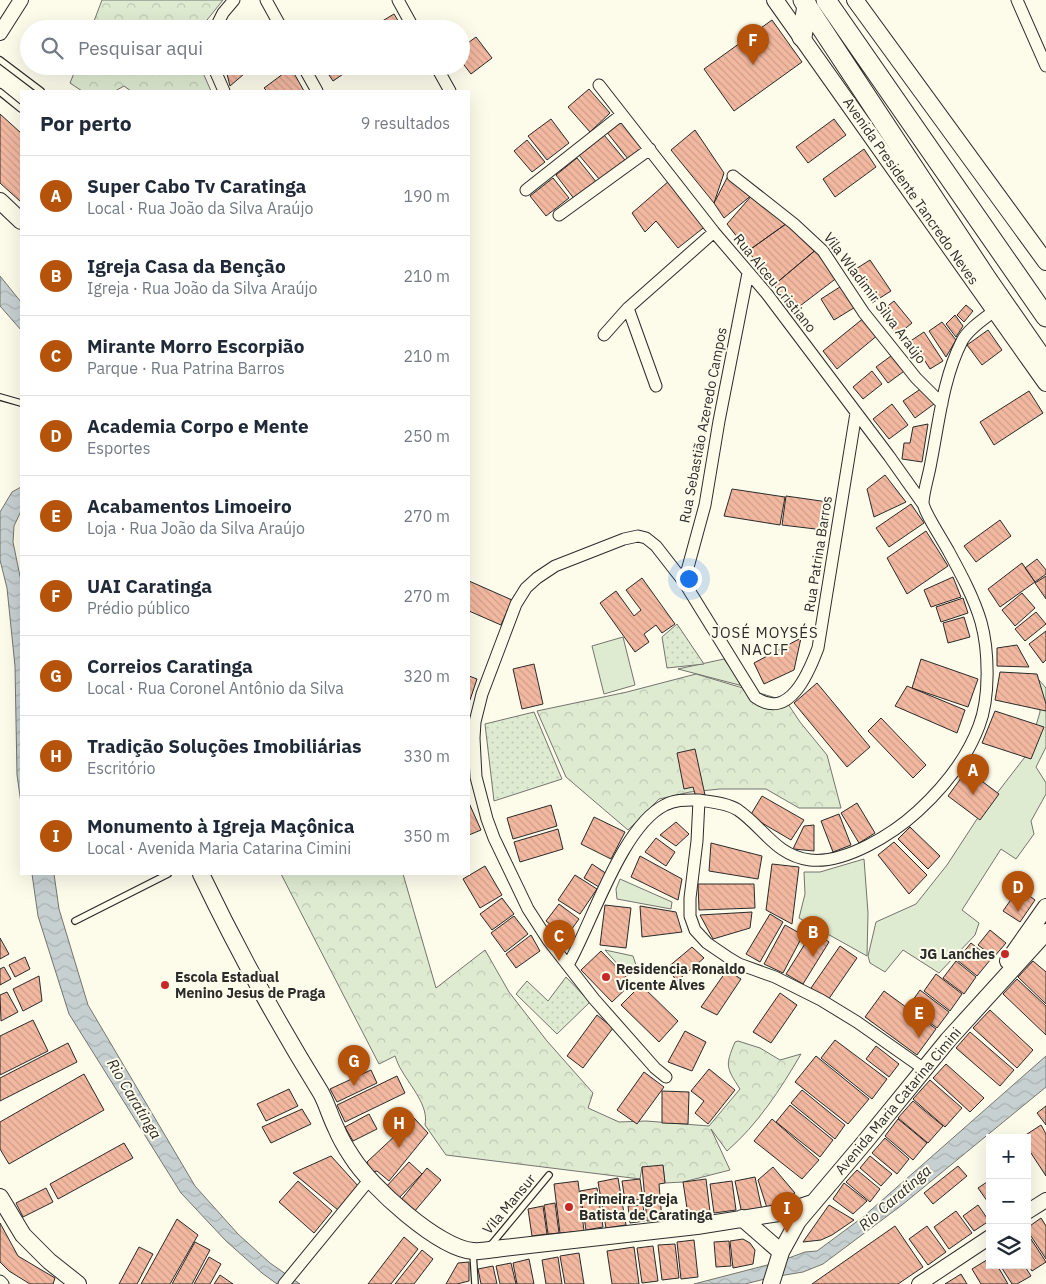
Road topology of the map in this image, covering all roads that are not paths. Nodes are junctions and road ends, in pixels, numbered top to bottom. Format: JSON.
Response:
{"nodes":[{"id":1,"x":21,"y":0,"type":"edge"},
{"id":2,"x":234,"y":0,"type":"edge"},
{"id":3,"x":266,"y":0,"type":"edge"},
{"id":4,"x":398,"y":0,"type":"edge"},
{"id":5,"x":775,"y":0,"type":"edge"},
{"id":6,"x":855,"y":0,"type":"edge"},
{"id":7,"x":1017,"y":0,"type":"edge"},
{"id":8,"x":805,"y":2,"type":"edge"},
{"id":9,"x":829,"y":2,"type":"edge"},
{"id":10,"x":220,"y":20,"type":"edge"},
{"id":11,"x":277,"y":20,"type":"edge"},
{"id":12,"x":409,"y":20,"type":"edge"},
{"id":13,"x":0,"y":33,"type":"edge"},
{"id":14,"x":802,"y":37,"type":"junction"},
{"id":15,"x":0,"y":60,"type":"edge"},
{"id":16,"x":1046,"y":66,"type":"edge"},
{"id":17,"x":217,"y":75,"type":"edge"},
{"id":18,"x":308,"y":75,"type":"edge"},
{"id":19,"x":441,"y":75,"type":"edge"},
{"id":20,"x":599,"y":85,"type":"dead end"},
{"id":21,"x":40,"y":90,"type":"edge"},
{"id":22,"x":224,"y":90,"type":"edge"},
{"id":23,"x":316,"y":90,"type":"edge"},
{"id":24,"x":449,"y":90,"type":"edge"},
{"id":25,"x":0,"y":92,"type":"edge"},
{"id":26,"x":20,"y":108,"type":"edge"},
{"id":27,"x":621,"y":115,"type":"junction"},
{"id":28,"x":650,"y":149,"type":"junction"},
{"id":29,"x":734,"y":176,"type":"dead end"},
{"id":30,"x":526,"y":190,"type":"dead end"},
{"id":31,"x":0,"y":201,"type":"edge"},
{"id":32,"x":559,"y":215,"type":"dead end"},
{"id":33,"x":20,"y":220,"type":"edge"},
{"id":34,"x":714,"y":232,"type":"junction"},
{"id":35,"x":1046,"y":262,"type":"edge"},
{"id":36,"x":748,"y":273,"type":"junction"},
{"id":37,"x":628,"y":308,"type":"junction"},
{"id":38,"x":994,"y":311,"type":"junction"},
{"id":39,"x":1046,"y":318,"type":"edge"},
{"id":40,"x":604,"y":335,"type":"dead end"},
{"id":41,"x":1046,"y":364,"type":"edge"},
{"id":42,"x":1046,"y":383,"type":"edge"},
{"id":43,"x":656,"y":386,"type":"dead end"},
{"id":44,"x":0,"y":397,"type":"edge"},
{"id":45,"x":20,"y":403,"type":"edge"},
{"id":46,"x":942,"y":404,"type":"junction"},
{"id":47,"x":856,"y":413,"type":"junction"},
{"id":48,"x":923,"y":504,"type":"junction"},
{"id":49,"x":684,"y":582,"type":"junction"},
{"id":50,"x":699,"y":800,"type":"junction"},
{"id":51,"x":166,"y":875,"type":"edge"},
{"id":52,"x":202,"y":875,"type":"edge"},
{"id":53,"x":1046,"y":907,"type":"edge"},
{"id":54,"x":75,"y":921,"type":"dead end"},
{"id":55,"x":1046,"y":932,"type":"edge"},
{"id":56,"x":568,"y":965,"type":"junction"},
{"id":57,"x":976,"y":1008,"type":"junction"},
{"id":58,"x":924,"y":1069,"type":"junction"},
{"id":59,"x":666,"y":1078,"type":"dead end"},
{"id":60,"x":549,"y":1175,"type":"dead end"},
{"id":61,"x":370,"y":1179,"type":"junction"},
{"id":62,"x":0,"y":1197,"type":"edge"},
{"id":63,"x":1046,"y":1200,"type":"edge"},
{"id":64,"x":812,"y":1203,"type":"junction"},
{"id":65,"x":1031,"y":1209,"type":"edge"},
{"id":66,"x":742,"y":1218,"type":"junction"},
{"id":67,"x":986,"y":1240,"type":"edge"},
{"id":68,"x":480,"y":1250,"type":"junction"},
{"id":69,"x":779,"y":1256,"type":"junction"},
{"id":70,"x":0,"y":1281,"type":"edge"},
{"id":71,"x":3,"y":1284,"type":"edge"},
{"id":72,"x":78,"y":1284,"type":"edge"},
{"id":73,"x":284,"y":1284,"type":"edge"},
{"id":74,"x":474,"y":1284,"type":"edge"},
{"id":75,"x":771,"y":1284,"type":"edge"},
{"id":76,"x":919,"y":1284,"type":"edge"}],
"edges":[{"from":1,"to":13,"type":"street"},
{"from":2,"to":10,"type":"street"},
{"from":3,"to":11,"type":"street"},
{"from":4,"to":12,"type":"street"},
{"from":5,"to":14,"type":"main road","name":"Avenida Presidente Tancredo Neves"},
{"from":6,"to":35,"type":"main road"},
{"from":7,"to":16,"type":"street"},
{"from":8,"to":14,"type":"highway"},
{"from":8,"to":41,"type":"highway","name":"Avenida Presidente Tancredo Neves"},
{"from":9,"to":39,"type":"highway"},
{"from":14,"to":38,"type":"main road","name":"Avenida Presidente Tancredo Neves"},
{"from":15,"to":21,"type":"lane"},
{"from":17,"to":22,"type":"street"},
{"from":18,"to":23,"type":"street"},
{"from":19,"to":24,"type":"street"},
{"from":20,"to":27,"type":"street","name":"Rua Alceu Cristiano"},
{"from":25,"to":26,"type":"lane"},
{"from":27,"to":28,"type":"street","name":"Rua Alceu Cristiano"},
{"from":27,"to":30,"type":"street"},
{"from":28,"to":32,"type":"street"},
{"from":28,"to":34,"type":"street","name":"Rua Alceu Cristiano"},
{"from":29,"to":46,"type":"street","name":"Vila Wladimir Silva Araújo"},
{"from":31,"to":33,"type":"main road"},
{"from":34,"to":36,"type":"street","name":"Rua Alceu Cristiano"},
{"from":34,"to":37,"type":"street"},
{"from":36,"to":47,"type":"street","name":"Rua Alceu Cristiano"},
{"from":36,"to":49,"type":"street","name":"Rua Sebastião Azeredo Campos"},
{"from":37,"to":40,"type":"street"},
{"from":37,"to":43,"type":"street"},
{"from":38,"to":42,"type":"main road","name":"Avenida Presidente Tancredo Neves"},
{"from":38,"to":46,"type":"street"},
{"from":44,"to":45,"type":"lane"},
{"from":46,"to":48,"type":"street"},
{"from":47,"to":48,"type":"street","name":"Rua Alceu Cristiano"},
{"from":47,"to":49,"type":"street","name":"Rua Patrina Barros"},
{"from":48,"to":50,"type":"street","name":"Rua Alceu Cristiano"},
{"from":49,"to":56,"type":"street","name":"Rua Patrina Barros"},
{"from":50,"to":56,"type":"street","name":"Rua Alceu Cristiano"},
{"from":50,"to":58,"type":"street"},
{"from":51,"to":54,"type":"lane"},
{"from":52,"to":61,"type":"main road"},
{"from":53,"to":57,"type":"main road"},
{"from":55,"to":57,"type":"main road","name":"Avenida Maria Catarina Cimini"},
{"from":56,"to":59,"type":"street","name":"Rua Patrina Barros"},
{"from":57,"to":58,"type":"main road","name":"Avenida Maria Catarina Cimini"},
{"from":58,"to":64,"type":"main road","name":"Avenida Maria Catarina Cimini"},
{"from":60,"to":68,"type":"lane","name":"Vila Mansur"},
{"from":61,"to":68,"type":"main road"},
{"from":61,"to":73,"type":"street"},
{"from":62,"to":72,"type":"main road"},
{"from":63,"to":65,"type":"street"},
{"from":64,"to":66,"type":"main road"},
{"from":64,"to":69,"type":"main road","name":"Avenida Maria Catarina Cimini"},
{"from":66,"to":68,"type":"main road"},
{"from":66,"to":69,"type":"main road"},
{"from":67,"to":76,"type":"street"},
{"from":68,"to":74,"type":"lane"},
{"from":69,"to":75,"type":"main road","name":"Avenida Maria Catarina Cimini"},
{"from":70,"to":71,"type":"street"}]}
